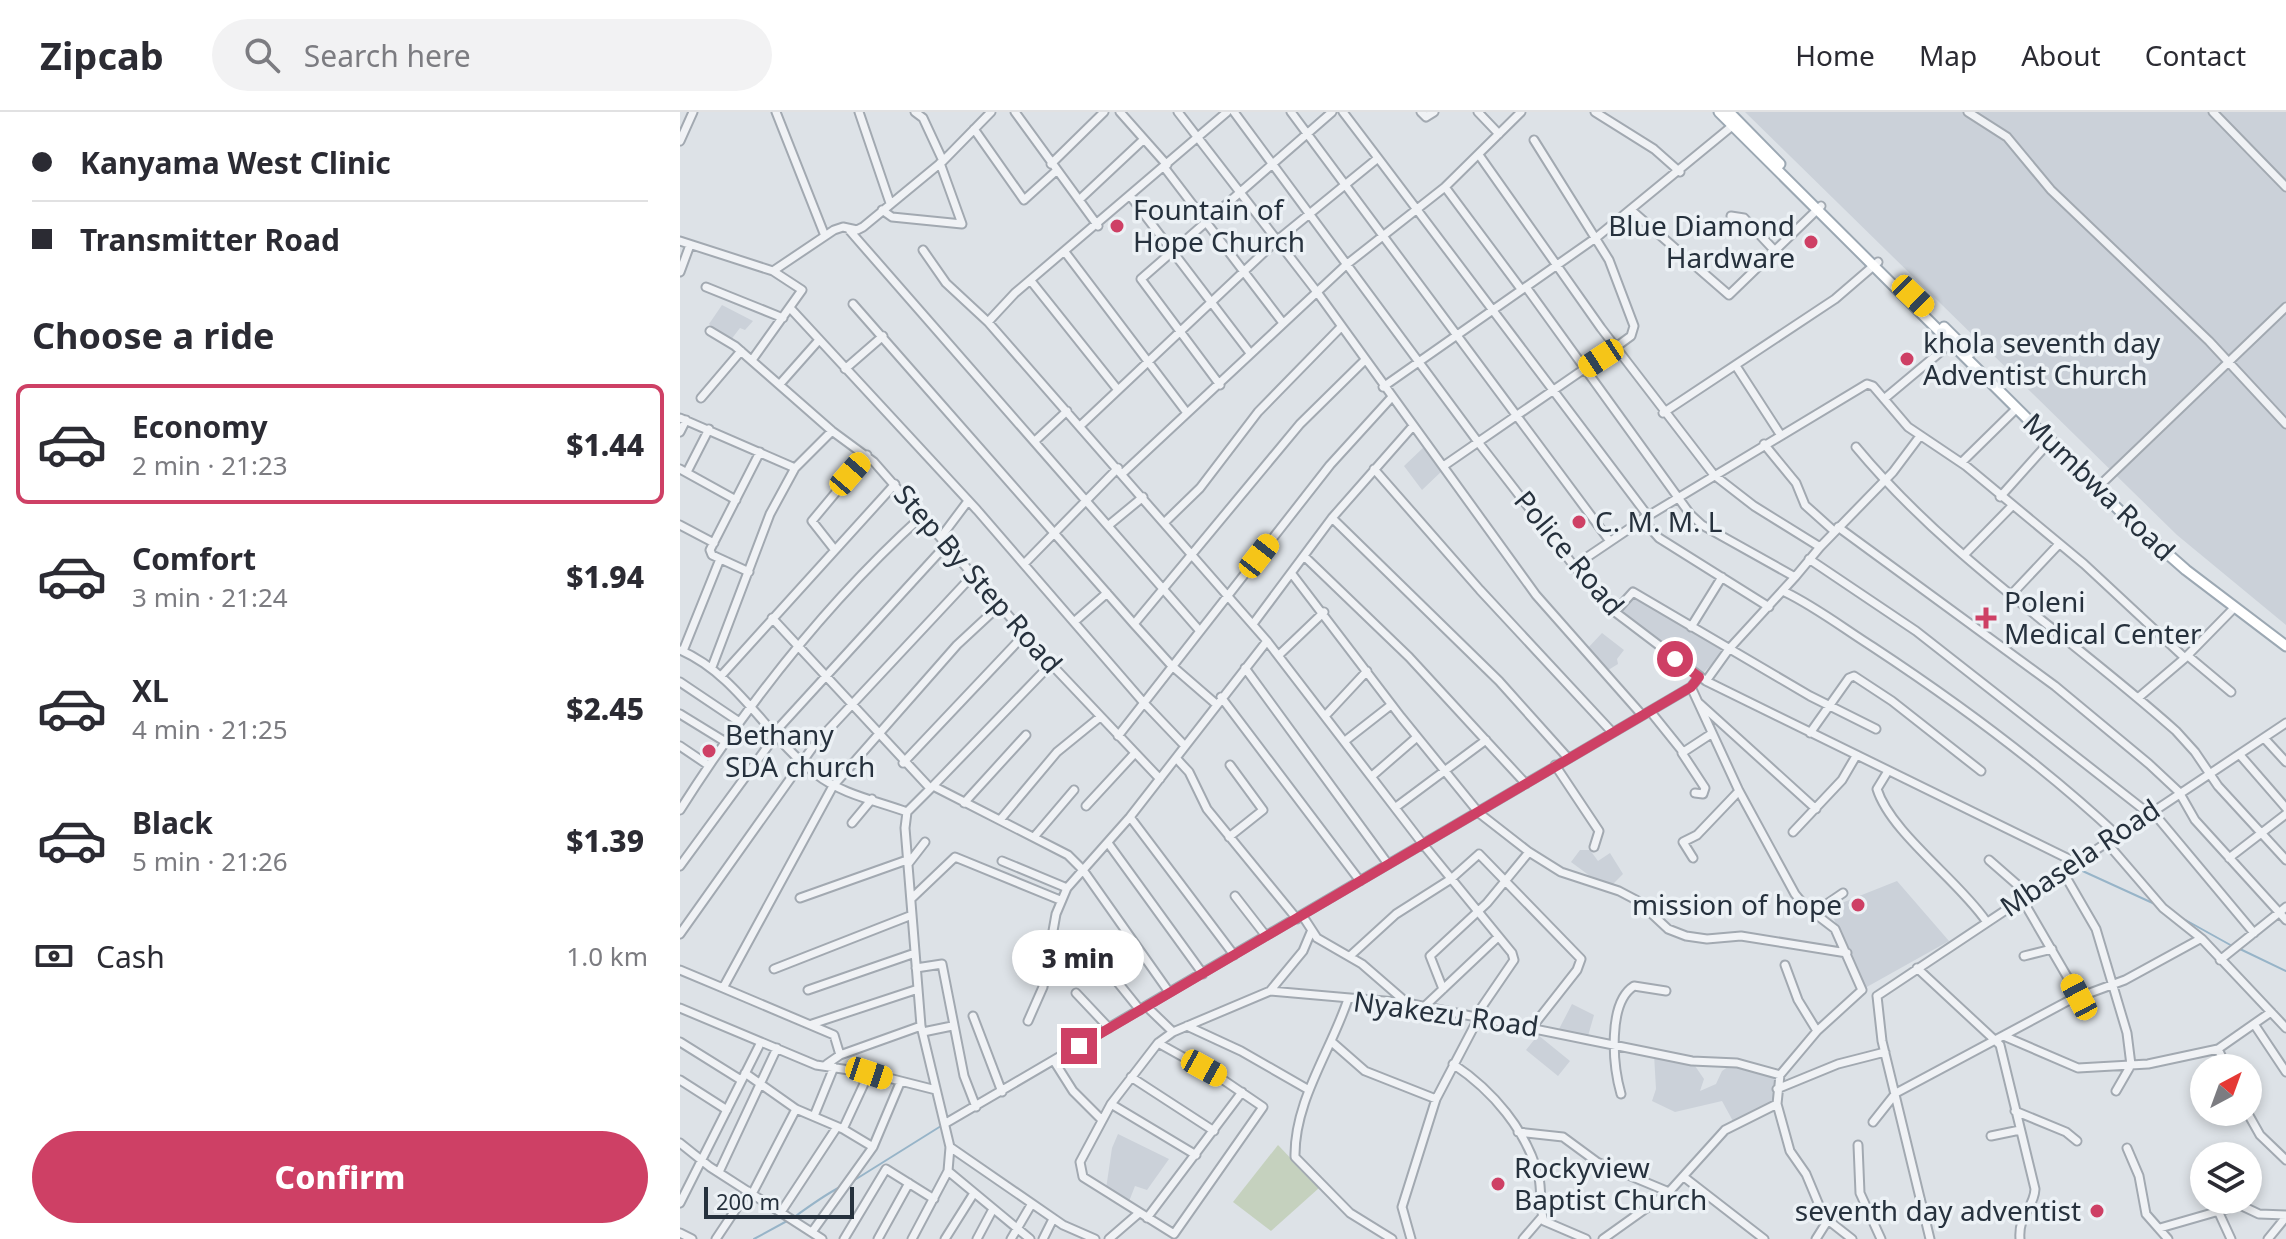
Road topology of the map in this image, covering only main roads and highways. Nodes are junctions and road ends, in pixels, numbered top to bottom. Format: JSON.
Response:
{"nodes":[{"id":1,"x":1719,"y":112,"type":"edge"},
{"id":2,"x":1729,"y":112,"type":"edge"},
{"id":3,"x":1735,"y":123,"type":"junction"},
{"id":4,"x":1876,"y":264,"type":"junction"},
{"id":5,"x":2051,"y":440,"type":"junction"},
{"id":6,"x":2098,"y":487,"type":"junction"},
{"id":7,"x":2286,"y":639,"type":"edge"},
{"id":8,"x":2286,"y":646,"type":"edge"}],
"edges":[{"from":1,"to":3,"type":"main road","name":"Mumbwa Road"},
{"from":2,"to":3,"type":"main road","name":"Mumbwa Road"},
{"from":3,"to":4,"type":"main road","name":"Mumbwa Road"},
{"from":4,"to":5,"type":"main road","name":"Mumbwa Road"},
{"from":4,"to":5,"type":"main road","name":"Mumbwa Road"},
{"from":5,"to":6,"type":"main road","name":"Mumbwa Road"},
{"from":6,"to":7,"type":"main road","name":"Mumbwa Road"},
{"from":6,"to":8,"type":"main road","name":"Mumbwa Road"}]}
